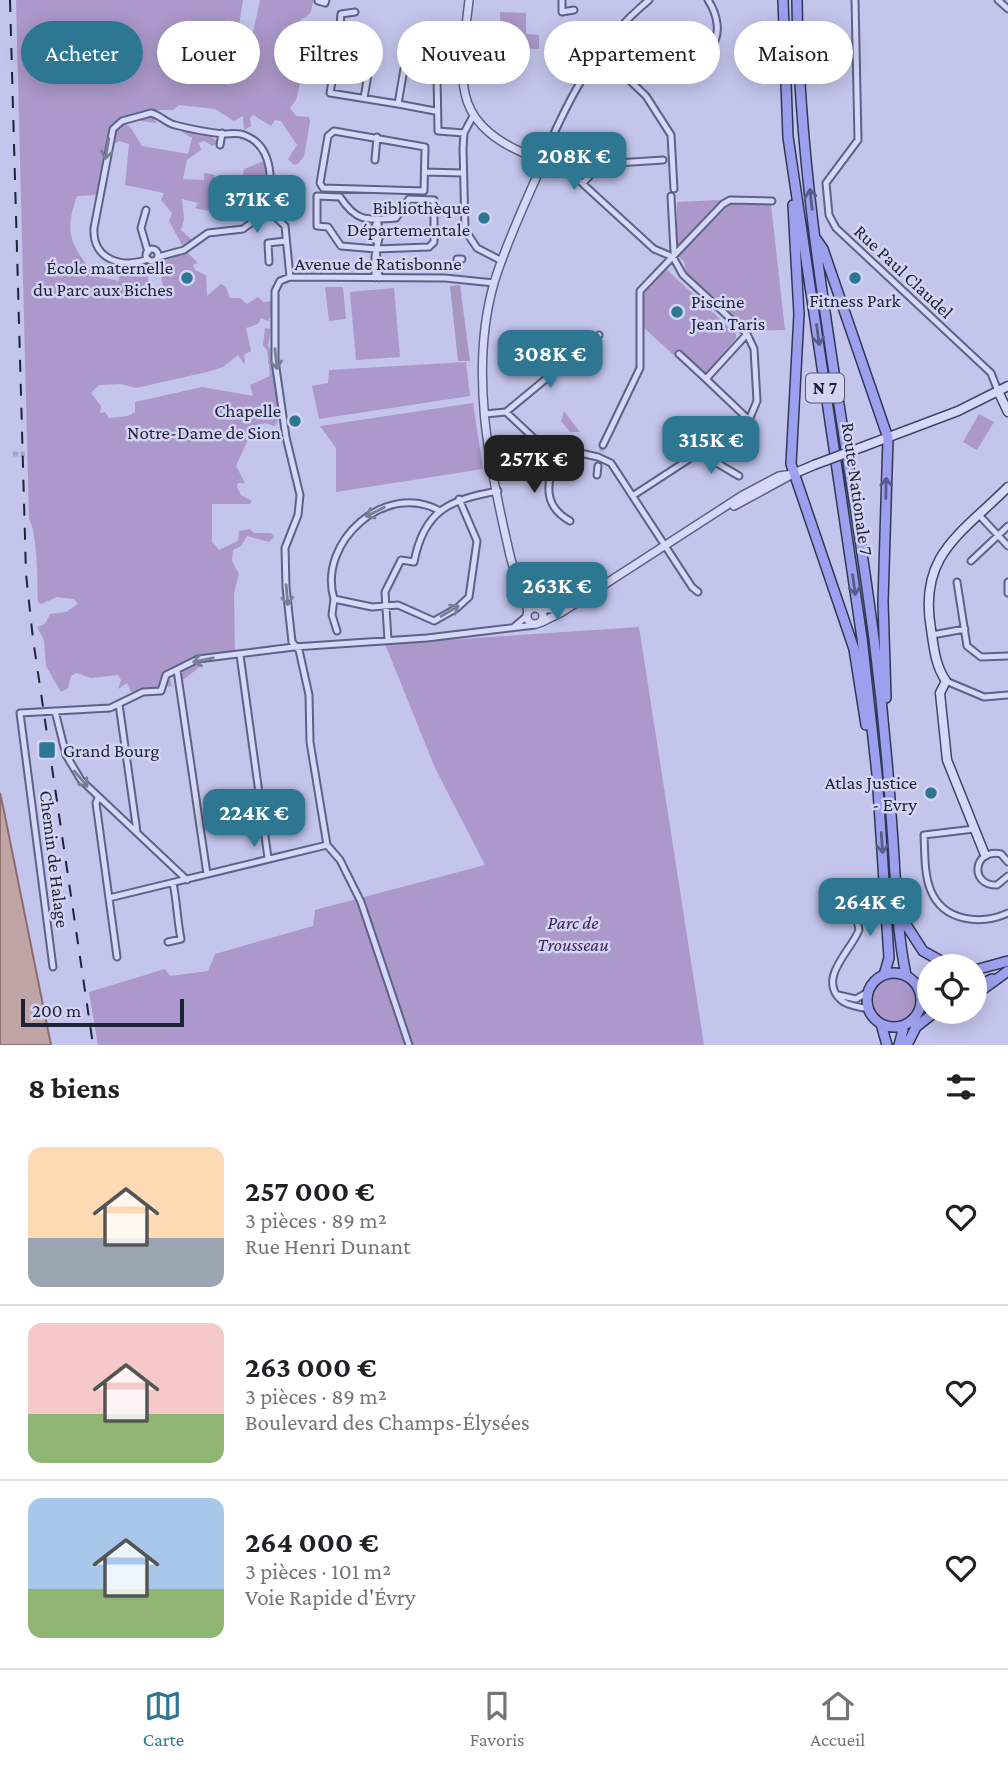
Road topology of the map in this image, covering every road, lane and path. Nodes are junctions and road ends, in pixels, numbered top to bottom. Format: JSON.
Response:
{"nodes":[{"id":1,"x":469,"y":0,"type":"edge"},
{"id":2,"x":562,"y":0,"type":"edge"},
{"id":3,"x":649,"y":0,"type":"edge"},
{"id":4,"x":708,"y":0,"type":"edge"},
{"id":5,"x":783,"y":0,"type":"edge"},
{"id":6,"x":797,"y":0,"type":"edge"},
{"id":7,"x":855,"y":0,"type":"edge"},
{"id":8,"x":998,"y":0,"type":"edge"},
{"id":9,"x":1008,"y":9,"type":"edge"},
{"id":10,"x":575,"y":10,"type":"dead end"},
{"id":11,"x":355,"y":12,"type":"dead end"},
{"id":12,"x":340,"y":21,"type":"edge"},
{"id":13,"x":467,"y":21,"type":"edge"},
{"id":14,"x":716,"y":21,"type":"edge"},
{"id":15,"x":332,"y":84,"type":"edge"},
{"id":16,"x":366,"y":84,"type":"edge"},
{"id":17,"x":464,"y":84,"type":"edge"},
{"id":18,"x":633,"y":84,"type":"edge"},
{"id":19,"x":363,"y":98,"type":"junction"},
{"id":20,"x":398,"y":104,"type":"junction"},
{"id":21,"x":435,"y":111,"type":"junction"},
{"id":22,"x":473,"y":116,"type":"junction"},
{"id":23,"x":222,"y":133,"type":"junction"},
{"id":24,"x":464,"y":133,"type":"junction"},
{"id":25,"x":377,"y":137,"type":"junction"},
{"id":26,"x":788,"y":137,"type":"junction"},
{"id":27,"x":220,"y":145,"type":"dead end"},
{"id":28,"x":545,"y":154,"type":"junction"},
{"id":29,"x":535,"y":158,"type":"junction"},
{"id":30,"x":374,"y":160,"type":"dead end"},
{"id":31,"x":663,"y":160,"type":"dead end"},
{"id":32,"x":550,"y":164,"type":"junction"},
{"id":33,"x":540,"y":169,"type":"junction"},
{"id":34,"x":426,"y":172,"type":"junction"},
{"id":35,"x":462,"y":173,"type":"junction"},
{"id":36,"x":583,"y":183,"type":"junction"},
{"id":37,"x":674,"y":189,"type":"dead end"},
{"id":38,"x":671,"y":196,"type":"dead end"},
{"id":39,"x":772,"y":201,"type":"dead end"},
{"id":40,"x":146,"y":210,"type":"dead end"},
{"id":41,"x":268,"y":210,"type":"junction"},
{"id":42,"x":377,"y":222,"type":"junction"},
{"id":43,"x":815,"y":237,"type":"junction"},
{"id":44,"x":286,"y":241,"type":"junction"},
{"id":45,"x":268,"y":243,"type":"junction"},
{"id":46,"x":258,"y":244,"type":"dead end"},
{"id":47,"x":376,"y":249,"type":"junction"},
{"id":48,"x":148,"y":252,"type":"junction"},
{"id":49,"x":673,"y":254,"type":"junction"},
{"id":50,"x":158,"y":257,"type":"junction"},
{"id":51,"x":148,"y":259,"type":"junction"},
{"id":52,"x":502,"y":261,"type":"junction"},
{"id":53,"x":269,"y":262,"type":"dead end"},
{"id":54,"x":290,"y":277,"type":"junction"},
{"id":55,"x":377,"y":278,"type":"junction"},
{"id":56,"x":494,"y":283,"type":"junction"},
{"id":57,"x":747,"y":334,"type":"junction"},
{"id":58,"x":599,"y":335,"type":"dead end"},
{"id":59,"x":679,"y":354,"type":"dead end"},
{"id":60,"x":706,"y":379,"type":"junction"},
{"id":61,"x":1008,"y":386,"type":"edge"},
{"id":62,"x":998,"y":391,"type":"junction"},
{"id":63,"x":506,"y":412,"type":"junction"},
{"id":64,"x":1008,"y":412,"type":"edge"},
{"id":65,"x":485,"y":414,"type":"junction"},
{"id":66,"x":749,"y":420,"type":"junction"},
{"id":67,"x":888,"y":438,"type":"junction"},
{"id":68,"x":603,"y":445,"type":"tunnel mouth"},
{"id":69,"x":557,"y":448,"type":"junction"},
{"id":70,"x":700,"y":453,"type":"junction"},
{"id":71,"x":598,"y":466,"type":"tunnel mouth"},
{"id":72,"x":793,"y":474,"type":"junction"},
{"id":73,"x":597,"y":475,"type":"dead end"},
{"id":74,"x":739,"y":477,"type":"dead end"},
{"id":75,"x":1008,"y":487,"type":"edge"},
{"id":76,"x":498,"y":491,"type":"junction"},
{"id":77,"x":634,"y":495,"type":"junction"},
{"id":78,"x":459,"y":499,"type":"junction"},
{"id":79,"x":440,"y":511,"type":"junction"},
{"id":80,"x":979,"y":515,"type":"junction"},
{"id":81,"x":570,"y":522,"type":"dead end"},
{"id":82,"x":1008,"y":526,"type":"edge"},
{"id":83,"x":999,"y":536,"type":"junction"},
{"id":84,"x":666,"y":545,"type":"junction"},
{"id":85,"x":1008,"y":545,"type":"edge"},
{"id":86,"x":971,"y":561,"type":"dead end"},
{"id":87,"x":1008,"y":582,"type":"edge"},
{"id":88,"x":957,"y":583,"type":"dead end"},
{"id":89,"x":698,"y":592,"type":"dead end"},
{"id":90,"x":1008,"y":593,"type":"edge"},
{"id":91,"x":525,"y":597,"type":"junction"},
{"id":92,"x":583,"y":597,"type":"junction"},
{"id":93,"x":334,"y":599,"type":"junction"},
{"id":94,"x":385,"y":604,"type":"junction"},
{"id":95,"x":538,"y":608,"type":"junction"},
{"id":96,"x":528,"y":614,"type":"junction"},
{"id":97,"x":538,"y":623,"type":"junction"},
{"id":98,"x":514,"y":627,"type":"junction"},
{"id":99,"x":965,"y":629,"type":"junction"},
{"id":100,"x":337,"y":631,"type":"dead end"},
{"id":101,"x":932,"y":635,"type":"junction"},
{"id":102,"x":388,"y":639,"type":"junction"},
{"id":103,"x":294,"y":647,"type":"junction"},
{"id":104,"x":240,"y":655,"type":"junction"},
{"id":105,"x":1008,"y":656,"type":"edge"},
{"id":106,"x":177,"y":670,"type":"junction"},
{"id":107,"x":946,"y":681,"type":"junction"},
{"id":108,"x":1008,"y":695,"type":"edge"},
{"id":109,"x":118,"y":704,"type":"junction"},
{"id":110,"x":55,"y":711,"type":"junction"},
{"id":111,"x":886,"y":752,"type":"junction"},
{"id":112,"x":877,"y":774,"type":"junction"},
{"id":113,"x":98,"y":798,"type":"junction"},
{"id":114,"x":974,"y":829,"type":"junction"},
{"id":115,"x":136,"y":832,"type":"junction"},
{"id":116,"x":327,"y":845,"type":"junction"},
{"id":117,"x":985,"y":855,"type":"junction"},
{"id":118,"x":268,"y":859,"type":"junction"},
{"id":119,"x":1008,"y":860,"type":"edge"},
{"id":120,"x":207,"y":874,"type":"junction"},
{"id":121,"x":1008,"y":876,"type":"edge"},
{"id":122,"x":187,"y":880,"type":"junction"},
{"id":123,"x":173,"y":883,"type":"junction"},
{"id":124,"x":1002,"y":883,"type":"junction"},
{"id":125,"x":1008,"y":889,"type":"edge"},
{"id":126,"x":109,"y":898,"type":"junction"},
{"id":127,"x":842,"y":904,"type":"dead end"},
{"id":128,"x":898,"y":911,"type":"junction"},
{"id":129,"x":1008,"y":913,"type":"edge"},
{"id":130,"x":168,"y":942,"type":"dead end"},
{"id":131,"x":928,"y":954,"type":"edge"},
{"id":132,"x":117,"y":957,"type":"dead end"},
{"id":133,"x":1008,"y":961,"type":"edge"},
{"id":134,"x":53,"y":967,"type":"dead end"},
{"id":135,"x":987,"y":967,"type":"edge"},
{"id":136,"x":1007,"y":972,"type":"edge"},
{"id":137,"x":884,"y":975,"type":"junction"},
{"id":138,"x":906,"y":975,"type":"junction"},
{"id":139,"x":987,"y":982,"type":"edge"},
{"id":140,"x":987,"y":986,"type":"edge"},
{"id":141,"x":917,"y":987,"type":"edge"},
{"id":142,"x":868,"y":992,"type":"junction"},
{"id":143,"x":838,"y":995,"type":"junction"},
{"id":144,"x":868,"y":1009,"type":"junction"},
{"id":145,"x":917,"y":1013,"type":"edge"},
{"id":146,"x":881,"y":1024,"type":"junction"},
{"id":147,"x":920,"y":1024,"type":"edge"},
{"id":148,"x":904,"y":1026,"type":"junction"},
{"id":149,"x":409,"y":1045,"type":"edge"},
{"id":150,"x":887,"y":1045,"type":"edge"},
{"id":151,"x":899,"y":1045,"type":"edge"},
{"id":152,"x":907,"y":1045,"type":"edge"}],
"edges":[{"from":1,"to":13,"type":"street"},
{"from":2,"to":10,"type":"street"},
{"from":3,"to":28,"type":"street"},
{"from":4,"to":14,"type":"street"},
{"from":5,"to":26,"type":"main road","name":"Route Nationale 7","number":"N 7"},
{"from":43,"to":6,"type":"main road","name":"Route Nationale 7","number":"N 7","one_way":true},
{"from":7,"to":62,"type":"street","name":"Rue Paul Claudel"},
{"from":8,"to":9,"type":"street"},
{"from":11,"to":12,"type":"street"},
{"from":15,"to":19,"type":"street"},
{"from":16,"to":19,"type":"street"},
{"from":17,"to":22,"type":"street"},
{"from":18,"to":37,"type":"street"},
{"from":19,"to":20,"type":"street"},
{"from":20,"to":21,"type":"street"},
{"from":20,"to":21,"type":"street"},
{"from":21,"to":24,"type":"street"},
{"from":22,"to":24,"type":"street"},
{"from":22,"to":29,"type":"street"},
{"from":23,"to":27,"type":"street"},
{"from":23,"to":41,"type":"street"},
{"from":23,"to":51,"type":"street","one_way":true},
{"from":24,"to":35,"type":"street"},
{"from":25,"to":30,"type":"street"},
{"from":25,"to":34,"type":"street"},
{"from":25,"to":34,"type":"street"},
{"from":26,"to":72,"type":"main road"},
{"from":26,"to":112,"type":"main road","name":"Route Nationale 7","number":"N 7","one_way":true},
{"from":28,"to":29,"type":"street"},
{"from":28,"to":32,"type":"street"},
{"from":29,"to":33,"type":"street"},
{"from":31,"to":36,"type":"street"},
{"from":32,"to":33,"type":"street"},
{"from":32,"to":36,"type":"street"},
{"from":33,"to":52,"type":"street"},
{"from":34,"to":35,"type":"street"},
{"from":35,"to":52,"type":"street"},
{"from":36,"to":49,"type":"street"},
{"from":38,"to":49,"type":"street"},
{"from":39,"to":49,"type":"street"},
{"from":40,"to":48,"type":"street"},
{"from":41,"to":44,"type":"street"},
{"from":41,"to":50,"type":"street"},
{"from":42,"to":47,"type":"street"},
{"from":42,"to":47,"type":"street"},
{"from":42,"to":47,"type":"street"},
{"from":43,"to":67,"type":"main road"},
{"from":43,"to":111,"type":"main road","name":"Route Nationale 7","number":"N 7"},
{"from":44,"to":45,"type":"street"},
{"from":44,"to":54,"type":"street"},
{"from":45,"to":46,"type":"street"},
{"from":45,"to":53,"type":"street"},
{"from":47,"to":55,"type":"street"},
{"from":48,"to":50,"type":"street"},
{"from":48,"to":51,"type":"street"},
{"from":49,"to":57,"type":"street"},
{"from":49,"to":68,"type":"street"},
{"from":50,"to":51,"type":"street"},
{"from":52,"to":56,"type":"street"},
{"from":54,"to":55,"type":"street","name":"Avenue de Ratisbonne"},
{"from":54,"to":103,"type":"street","name":"Avenue de Ratisbonne","one_way":true},
{"from":55,"to":56,"type":"street","name":"Avenue de Ratisbonne"},
{"from":56,"to":65,"type":"street"},
{"from":57,"to":60,"type":"street"},
{"from":57,"to":66,"type":"street"},
{"from":58,"to":63,"type":"street"},
{"from":59,"to":60,"type":"street"},
{"from":60,"to":66,"type":"street"},
{"from":61,"to":62,"type":"main road"},
{"from":62,"to":64,"type":"main road"},
{"from":62,"to":67,"type":"main road"},
{"from":63,"to":65,"type":"street"},
{"from":63,"to":69,"type":"street"},
{"from":65,"to":76,"type":"street"},
{"from":66,"to":70,"type":"street"},
{"from":67,"to":72,"type":"main road","bridge":true},
{"from":111,"to":67,"type":"main road","one_way":true},
{"from":69,"to":77,"type":"street"},
{"from":69,"to":81,"type":"street"},
{"from":70,"to":74,"type":"street"},
{"from":70,"to":77,"type":"street"},
{"from":71,"to":73,"type":"street"},
{"from":72,"to":84,"type":"street"},
{"from":72,"to":112,"type":"main road"},
{"from":75,"to":80,"type":"main road"},
{"from":76,"to":78,"type":"street"},
{"from":76,"to":91,"type":"street"},
{"from":77,"to":84,"type":"street"},
{"from":78,"to":79,"type":"street"},
{"from":94,"to":78,"type":"street","one_way":true},
{"from":79,"to":93,"type":"street","one_way":true},
{"from":79,"to":94,"type":"street"},
{"from":80,"to":83,"type":"street"},
{"from":80,"to":101,"type":"main road"},
{"from":82,"to":83,"type":"street"},
{"from":83,"to":85,"type":"street"},
{"from":83,"to":86,"type":"street"},
{"from":84,"to":89,"type":"street"},
{"from":84,"to":92,"type":"street"},
{"from":87,"to":90,"type":"street"},
{"from":88,"to":99,"type":"street"},
{"from":91,"to":95,"type":"street"},
{"from":91,"to":96,"type":"street"},
{"from":92,"to":95,"type":"street"},
{"from":92,"to":97,"type":"street"},
{"from":93,"to":94,"type":"street"},
{"from":93,"to":100,"type":"street"},
{"from":94,"to":102,"type":"street"},
{"from":95,"to":96,"type":"street"},
{"from":95,"to":97,"type":"street"},
{"from":96,"to":97,"type":"street"},
{"from":96,"to":98,"type":"street"},
{"from":97,"to":98,"type":"street"},
{"from":98,"to":102,"type":"street"},
{"from":99,"to":101,"type":"street"},
{"from":99,"to":105,"type":"street"},
{"from":101,"to":107,"type":"main road"},
{"from":102,"to":103,"type":"street"},
{"from":103,"to":104,"type":"street"},
{"from":103,"to":116,"type":"street"},
{"from":104,"to":106,"type":"street","one_way":true},
{"from":104,"to":118,"type":"street"},
{"from":106,"to":109,"type":"street"},
{"from":106,"to":120,"type":"street"},
{"from":107,"to":108,"type":"street"},
{"from":107,"to":114,"type":"main road"},
{"from":109,"to":110,"type":"street"},
{"from":109,"to":115,"type":"street"},
{"from":110,"to":113,"type":"street","one_way":true},
{"from":110,"to":134,"type":"street","name":"Chemin de Halage"},
{"from":111,"to":128,"type":"main road","number":"N 7"},
{"from":112,"to":137,"type":"main road","number":"N 7","one_way":true},
{"from":113,"to":115,"type":"street"},
{"from":113,"to":126,"type":"street"},
{"from":114,"to":117,"type":"main road"},
{"from":114,"to":129,"type":"street"},
{"from":115,"to":122,"type":"street"},
{"from":116,"to":118,"type":"street"},
{"from":116,"to":149,"type":"street"},
{"from":117,"to":119,"type":"street"},
{"from":117,"to":124,"type":"street"},
{"from":118,"to":120,"type":"street"},
{"from":120,"to":122,"type":"street"},
{"from":121,"to":124,"type":"street"},
{"from":122,"to":123,"type":"street"},
{"from":123,"to":126,"type":"street"},
{"from":123,"to":130,"type":"street"},
{"from":124,"to":125,"type":"street"},
{"from":126,"to":132,"type":"street"},
{"from":127,"to":143,"type":"street"},
{"from":128,"to":131,"type":"main road"},
{"from":128,"to":138,"type":"main road","number":"N 7"},
{"from":133,"to":135,"type":"main road"},
{"from":136,"to":139,"type":"main road"},
{"from":136,"to":140,"type":"main road"},
{"from":137,"to":138,"type":"main road"},
{"from":137,"to":142,"type":"main road"},
{"from":138,"to":141,"type":"main road"},
{"from":142,"to":143,"type":"street"},
{"from":142,"to":144,"type":"main road"},
{"from":143,"to":144,"type":"street"},
{"from":144,"to":146,"type":"main road"},
{"from":145,"to":148,"type":"main road"},
{"from":146,"to":148,"type":"main road"},
{"from":146,"to":150,"type":"main road"},
{"from":147,"to":152,"type":"main road"},
{"from":148,"to":151,"type":"main road"}]}
